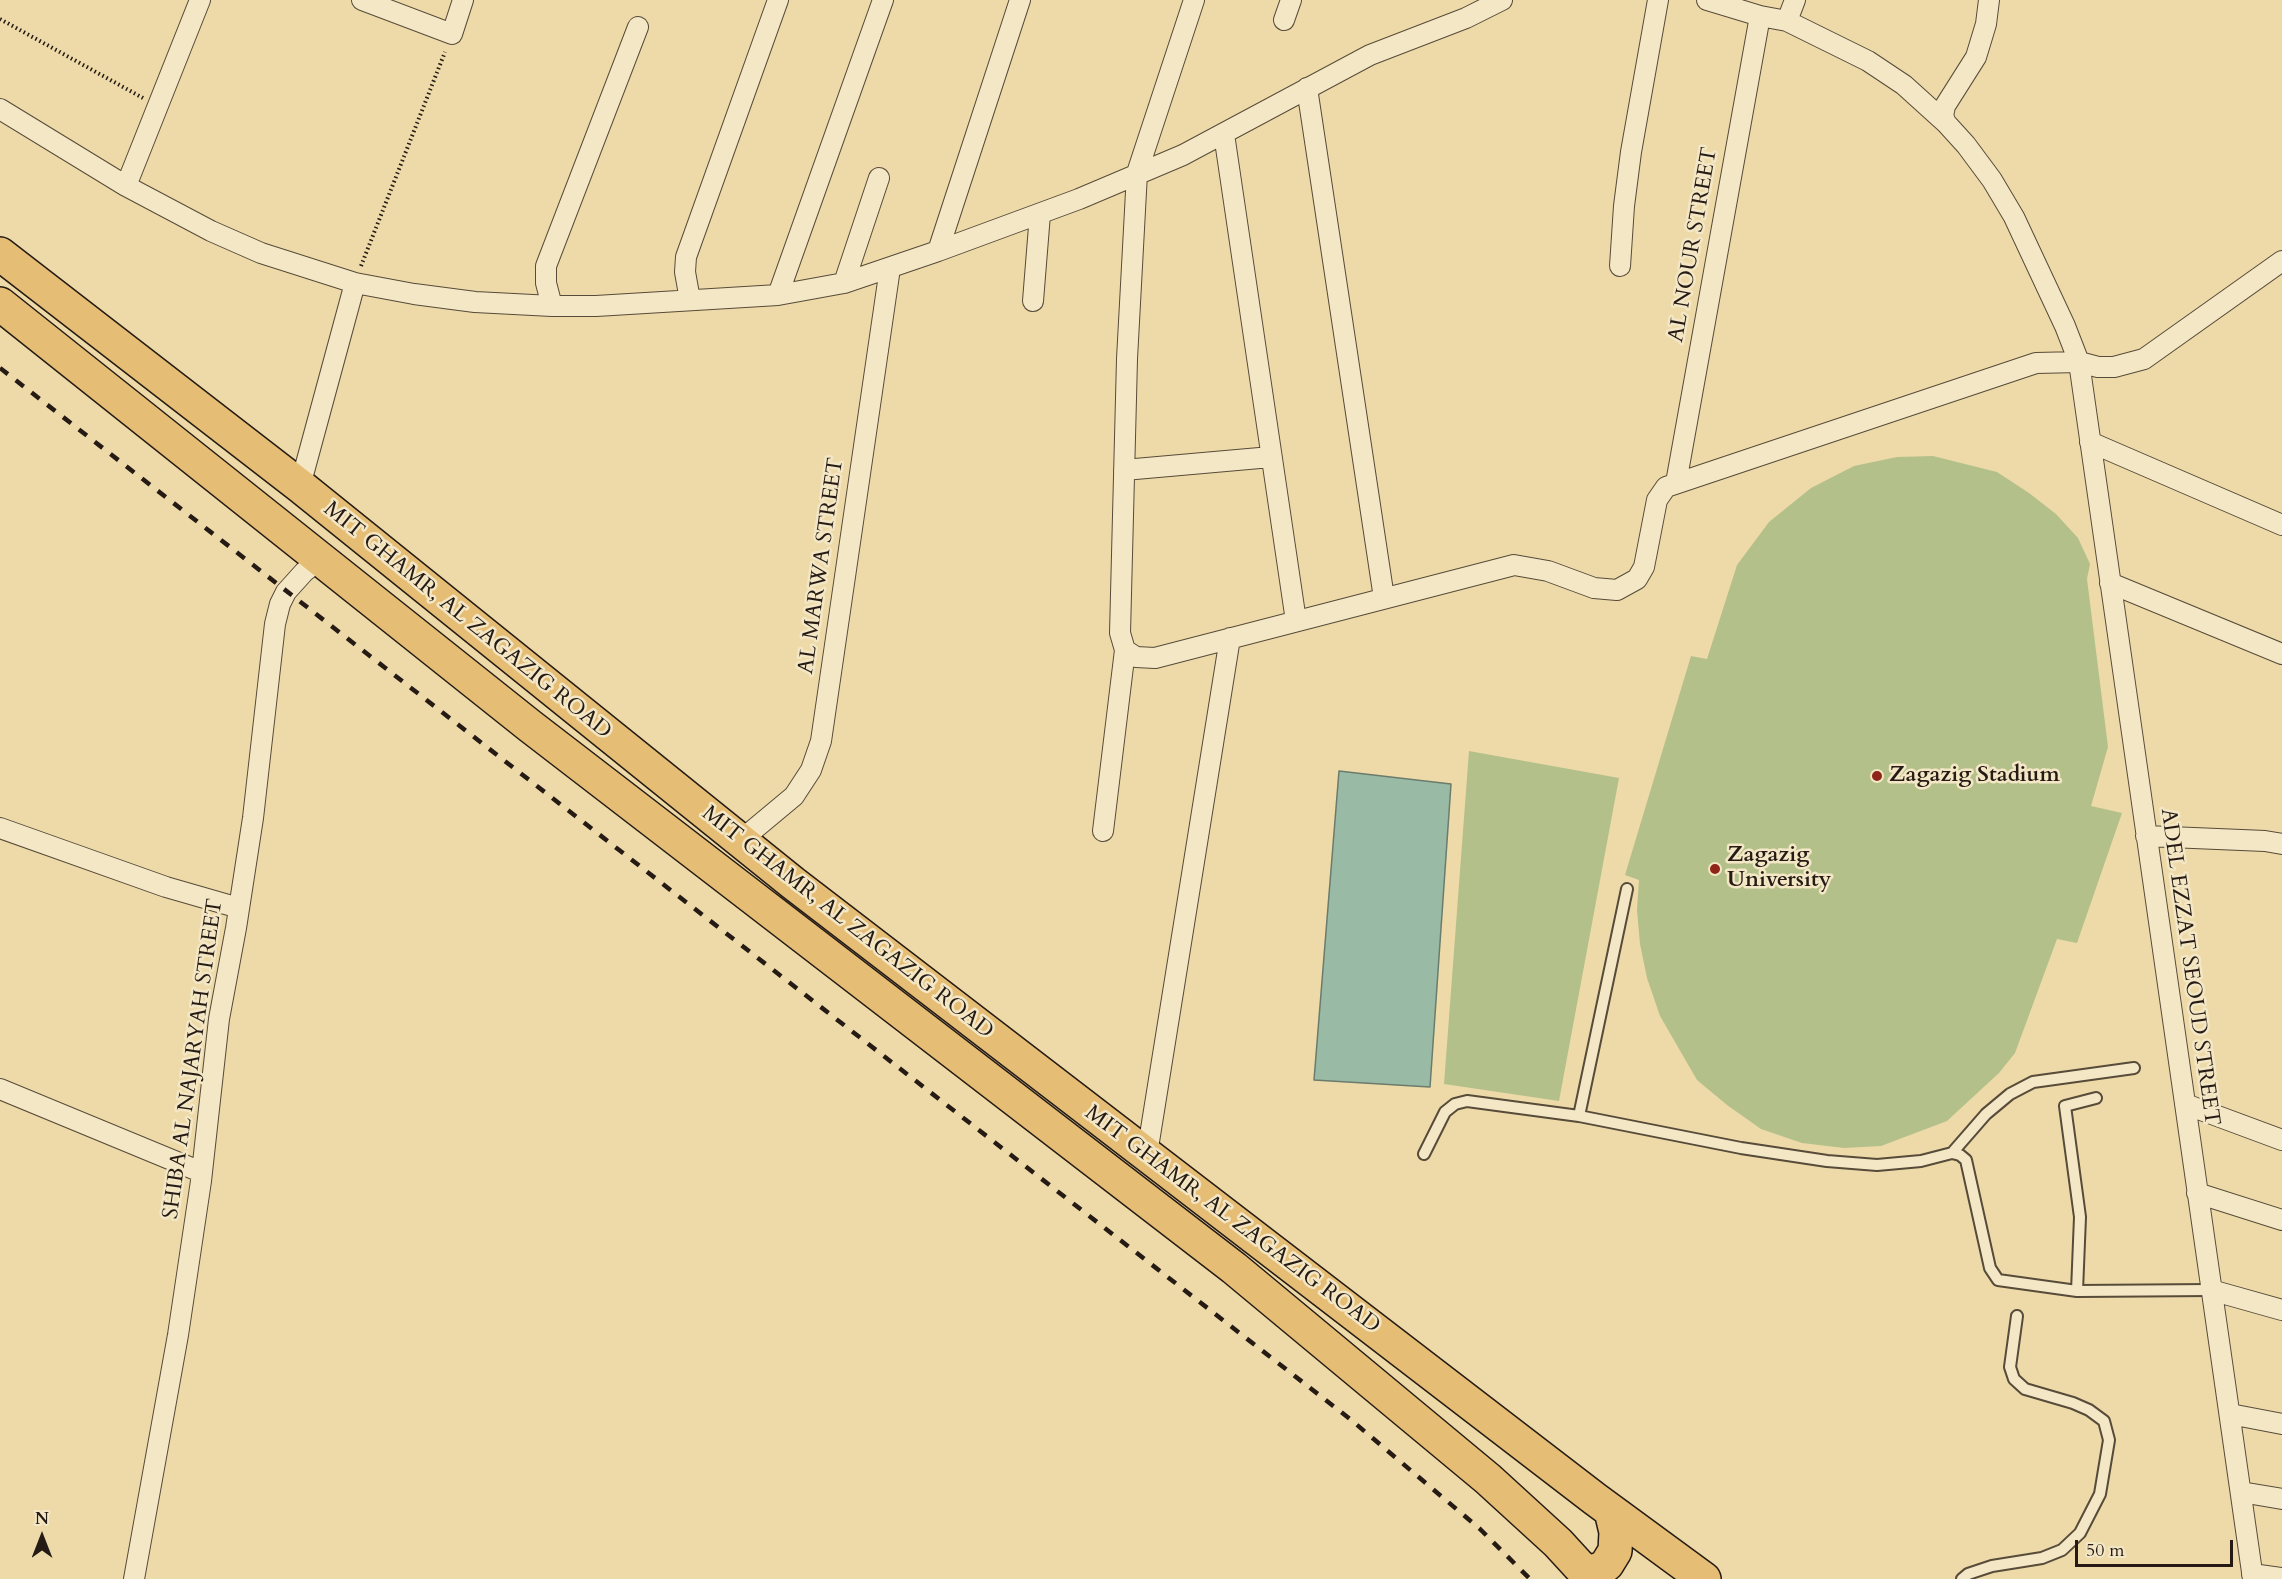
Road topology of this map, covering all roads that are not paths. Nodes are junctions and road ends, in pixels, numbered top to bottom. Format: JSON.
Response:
{"nodes":[{"id":1,"x":200,"y":0,"type":"edge"},
{"id":2,"x":362,"y":0,"type":"edge"},
{"id":3,"x":463,"y":0,"type":"edge"},
{"id":4,"x":778,"y":0,"type":"edge"},
{"id":5,"x":883,"y":0,"type":"edge"},
{"id":6,"x":1020,"y":0,"type":"edge"},
{"id":7,"x":1194,"y":0,"type":"edge"},
{"id":8,"x":1291,"y":0,"type":"edge"},
{"id":9,"x":1502,"y":0,"type":"edge"},
{"id":10,"x":1658,"y":0,"type":"edge"},
{"id":11,"x":1707,"y":0,"type":"edge"},
{"id":12,"x":1795,"y":0,"type":"edge"},
{"id":13,"x":1989,"y":0,"type":"edge"},
{"id":14,"x":1470,"y":9,"type":"edge"},
{"id":15,"x":1760,"y":16,"type":"junction"},
{"id":16,"x":1284,"y":20,"type":"dead end"},
{"id":17,"x":1787,"y":21,"type":"junction"},
{"id":18,"x":638,"y":27,"type":"dead end"},
{"id":19,"x":1307,"y":88,"type":"junction"},
{"id":20,"x":0,"y":109,"type":"edge"},
{"id":21,"x":1946,"y":123,"type":"junction"},
{"id":22,"x":1224,"y":134,"type":"junction"},
{"id":23,"x":1137,"y":173,"type":"junction"},
{"id":24,"x":879,"y":178,"type":"dead end"},
{"id":25,"x":126,"y":186,"type":"junction"},
{"id":26,"x":1040,"y":214,"type":"junction"},
{"id":27,"x":938,"y":251,"type":"junction"},
{"id":28,"x":0,"y":254,"type":"edge"},
{"id":29,"x":2282,"y":261,"type":"edge"},
{"id":30,"x":1620,"y":266,"type":"dead end"},
{"id":31,"x":890,"y":268,"type":"junction"},
{"id":32,"x":355,"y":283,"type":"junction"},
{"id":33,"x":844,"y":283,"type":"junction"},
{"id":34,"x":778,"y":295,"type":"junction"},
{"id":35,"x":690,"y":300,"type":"junction"},
{"id":36,"x":1033,"y":301,"type":"dead end"},
{"id":37,"x":0,"y":304,"type":"edge"},
{"id":38,"x":552,"y":306,"type":"junction"},
{"id":39,"x":2079,"y":362,"type":"junction"},
{"id":40,"x":2090,"y":442,"type":"junction"},
{"id":41,"x":1271,"y":457,"type":"junction"},
{"id":42,"x":1124,"y":470,"type":"junction"},
{"id":43,"x":1676,"y":483,"type":"junction"},
{"id":44,"x":300,"y":486,"type":"junction"},
{"id":45,"x":2282,"y":525,"type":"edge"},
{"id":46,"x":320,"y":559,"type":"junction"},
{"id":47,"x":2110,"y":583,"type":"junction"},
{"id":48,"x":1384,"y":598,"type":"junction"},
{"id":49,"x":1296,"y":621,"type":"junction"},
{"id":50,"x":1230,"y":638,"type":"junction"},
{"id":51,"x":1125,"y":650,"type":"junction"},
{"id":52,"x":2282,"y":654,"type":"edge"},
{"id":53,"x":0,"y":828,"type":"edge"},
{"id":54,"x":1103,"y":831,"type":"dead end"},
{"id":55,"x":2146,"y":836,"type":"junction"},
{"id":56,"x":740,"y":841,"type":"junction"},
{"id":57,"x":2282,"y":844,"type":"edge"},
{"id":58,"x":1627,"y":889,"type":"dead end"},
{"id":59,"x":240,"y":908,"type":"junction"},
{"id":60,"x":2134,"y":1068,"type":"dead end"},
{"id":61,"x":0,"y":1089,"type":"edge"},
{"id":62,"x":2096,"y":1098,"type":"dead end"},
{"id":63,"x":2185,"y":1104,"type":"junction"},
{"id":64,"x":1579,"y":1116,"type":"junction"},
{"id":65,"x":2282,"y":1140,"type":"edge"},
{"id":66,"x":1952,"y":1153,"type":"junction"},
{"id":67,"x":1147,"y":1154,"type":"junction"},
{"id":68,"x":1424,"y":1154,"type":"dead end"},
{"id":69,"x":201,"y":1172,"type":"junction"},
{"id":70,"x":2197,"y":1193,"type":"junction"},
{"id":71,"x":2282,"y":1220,"type":"edge"},
{"id":72,"x":2211,"y":1290,"type":"junction"},
{"id":73,"x":2077,"y":1291,"type":"junction"},
{"id":74,"x":2282,"y":1310,"type":"edge"},
{"id":75,"x":2017,"y":1316,"type":"dead end"},
{"id":76,"x":2230,"y":1414,"type":"junction"},
{"id":77,"x":2282,"y":1424,"type":"edge"},
{"id":78,"x":2241,"y":1492,"type":"junction"},
{"id":79,"x":2282,"y":1499,"type":"edge"},
{"id":80,"x":1611,"y":1511,"type":"junction"},
{"id":81,"x":1588,"y":1576,"type":"edge"},
{"id":82,"x":2252,"y":1576,"type":"edge"},
{"id":83,"x":2282,"y":1578,"type":"edge"},
{"id":84,"x":134,"y":1579,"type":"edge"},
{"id":85,"x":1704,"y":1579,"type":"edge"},
{"id":86,"x":1962,"y":1579,"type":"edge"}],
"edges":[{"from":1,"to":25,"type":"street"},
{"from":2,"to":3,"type":"street"},
{"from":4,"to":35,"type":"street"},
{"from":5,"to":34,"type":"street"},
{"from":6,"to":27,"type":"street"},
{"from":7,"to":23,"type":"street"},
{"from":8,"to":16,"type":"street"},
{"from":9,"to":14,"type":"street"},
{"from":10,"to":30,"type":"street"},
{"from":11,"to":15,"type":"street","name":"ADEL EZZAT SEOUD STREET"},
{"from":12,"to":17,"type":"street"},
{"from":13,"to":21,"type":"street"},
{"from":14,"to":19,"type":"street"},
{"from":15,"to":17,"type":"street","name":"ADEL EZZAT SEOUD STREET"},
{"from":15,"to":43,"type":"street","name":"AL NOUR STREET"},
{"from":17,"to":21,"type":"street","name":"ADEL EZZAT SEOUD STREET"},
{"from":18,"to":38,"type":"street"},
{"from":19,"to":22,"type":"street"},
{"from":19,"to":48,"type":"street"},
{"from":20,"to":25,"type":"street"},
{"from":21,"to":39,"type":"street","name":"ADEL EZZAT SEOUD STREET"},
{"from":22,"to":23,"type":"street"},
{"from":22,"to":41,"type":"street"},
{"from":23,"to":26,"type":"street"},
{"from":23,"to":42,"type":"street"},
{"from":24,"to":33,"type":"street"},
{"from":25,"to":32,"type":"street"},
{"from":26,"to":27,"type":"street"},
{"from":26,"to":36,"type":"street"},
{"from":27,"to":31,"type":"street"},
{"from":28,"to":44,"type":"highway","name":"MIT GHAMR, AL ZAGAZIG ROAD"},
{"from":29,"to":39,"type":"street"},
{"from":31,"to":33,"type":"street"},
{"from":31,"to":56,"type":"street","name":"AL MARWA STREET"},
{"from":32,"to":38,"type":"street"},
{"from":32,"to":44,"type":"street"},
{"from":33,"to":34,"type":"street"},
{"from":34,"to":35,"type":"street"},
{"from":35,"to":38,"type":"street"},
{"from":37,"to":46,"type":"highway","name":"MIT GHAMR, AL ZAGAZIG ROAD"},
{"from":39,"to":40,"type":"street","name":"ADEL EZZAT SEOUD STREET"},
{"from":39,"to":43,"type":"street"},
{"from":40,"to":45,"type":"street"},
{"from":40,"to":47,"type":"street","name":"ADEL EZZAT SEOUD STREET"},
{"from":41,"to":42,"type":"street"},
{"from":41,"to":49,"type":"street"},
{"from":42,"to":51,"type":"street"},
{"from":43,"to":48,"type":"street"},
{"from":44,"to":56,"type":"highway","name":"MIT GHAMR, AL ZAGAZIG ROAD"},
{"from":46,"to":59,"type":"street","name":"SHIBA AL NAJARYAH STREET"},
{"from":46,"to":81,"type":"highway","name":"MIT GHAMR, AL ZAGAZIG ROAD"},
{"from":47,"to":52,"type":"street"},
{"from":47,"to":55,"type":"street","name":"ADEL EZZAT SEOUD STREET"},
{"from":48,"to":49,"type":"street"},
{"from":49,"to":50,"type":"street"},
{"from":50,"to":51,"type":"street"},
{"from":50,"to":67,"type":"street"},
{"from":51,"to":54,"type":"street"},
{"from":53,"to":59,"type":"street"},
{"from":55,"to":57,"type":"street"},
{"from":55,"to":63,"type":"street","name":"ADEL EZZAT SEOUD STREET"},
{"from":56,"to":67,"type":"highway","name":"MIT GHAMR, AL ZAGAZIG ROAD"},
{"from":58,"to":64,"type":"lane"},
{"from":59,"to":69,"type":"street","name":"SHIBA AL NAJARYAH STREET"},
{"from":60,"to":66,"type":"lane"},
{"from":61,"to":69,"type":"street"},
{"from":62,"to":73,"type":"lane"},
{"from":63,"to":65,"type":"street"},
{"from":63,"to":70,"type":"street","name":"ADEL EZZAT SEOUD STREET"},
{"from":64,"to":66,"type":"lane"},
{"from":64,"to":68,"type":"lane"},
{"from":66,"to":73,"type":"lane"},
{"from":67,"to":80,"type":"highway","name":"MIT GHAMR, AL ZAGAZIG ROAD"},
{"from":69,"to":84,"type":"street","name":"SHIBA AL NAJARYAH STREET"},
{"from":70,"to":71,"type":"street"},
{"from":70,"to":72,"type":"street","name":"ADEL EZZAT SEOUD STREET"},
{"from":72,"to":73,"type":"lane"},
{"from":72,"to":74,"type":"street"},
{"from":72,"to":76,"type":"street","name":"ADEL EZZAT SEOUD STREET"},
{"from":75,"to":86,"type":"lane"},
{"from":76,"to":77,"type":"street"},
{"from":76,"to":78,"type":"street","name":"ADEL EZZAT SEOUD STREET"},
{"from":78,"to":79,"type":"street"},
{"from":78,"to":82,"type":"street","name":"ADEL EZZAT SEOUD STREET"},
{"from":80,"to":81,"type":"highway"},
{"from":80,"to":85,"type":"highway","name":"MIT GHAMR, AL ZAGAZIG ROAD"},
{"from":82,"to":83,"type":"street"}]}
